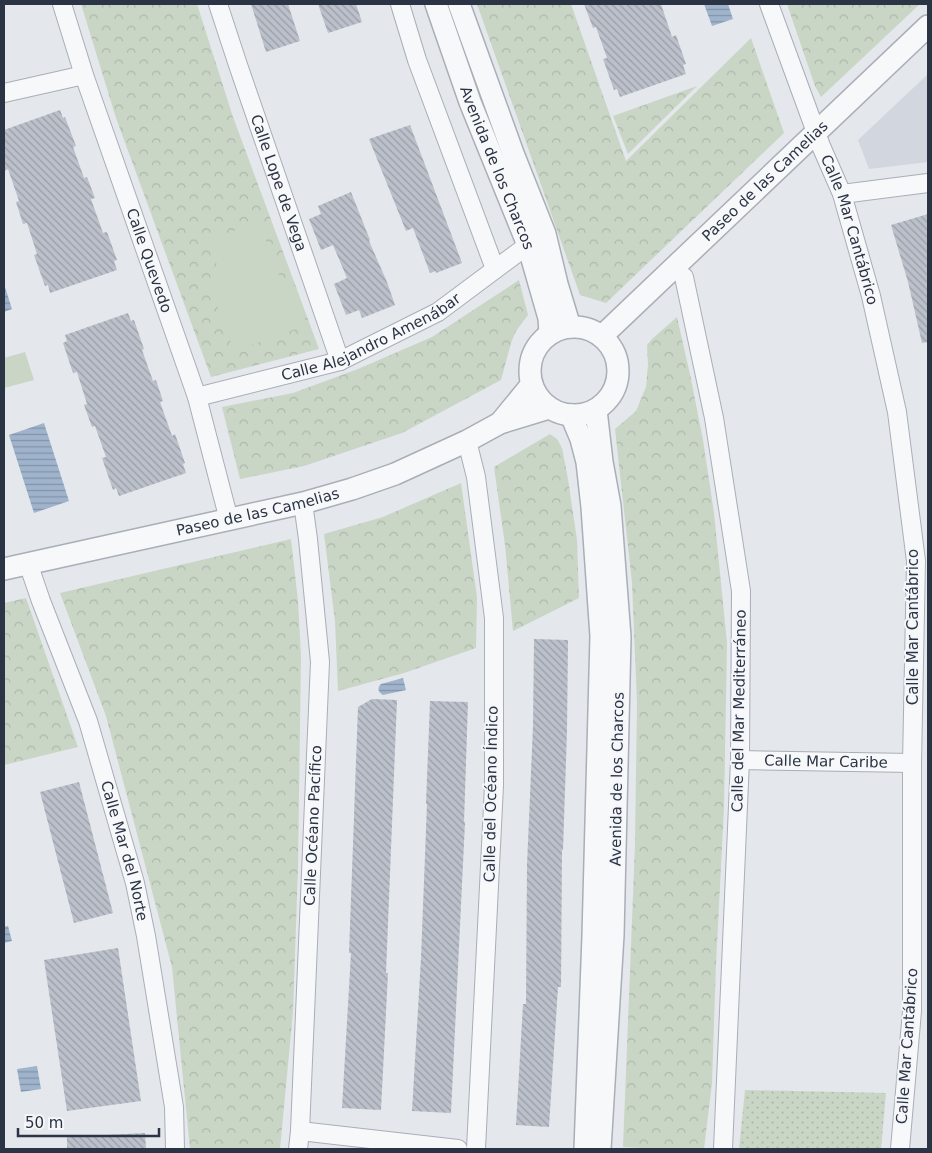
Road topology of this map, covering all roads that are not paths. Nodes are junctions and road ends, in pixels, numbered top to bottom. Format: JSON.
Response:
{"nodes":[{"id":1,"x":62,"y":4,"type":"edge"},
{"id":2,"x":218,"y":4,"type":"edge"},
{"id":3,"x":400,"y":4,"type":"edge"},
{"id":4,"x":436,"y":4,"type":"edge"},
{"id":5,"x":459,"y":4,"type":"edge"},
{"id":6,"x":769,"y":4,"type":"edge"},
{"id":7,"x":928,"y":26,"type":"edge"},
{"id":8,"x":928,"y":44,"type":"edge"},
{"id":9,"x":84,"y":75,"type":"junction"},
{"id":10,"x":4,"y":93,"type":"edge"},
{"id":11,"x":819,"y":139,"type":"junction"},
{"id":12,"x":928,"y":183,"type":"edge"},
{"id":13,"x":842,"y":194,"type":"junction"},
{"id":14,"x":528,"y":244,"type":"junction"},
{"id":15,"x":495,"y":269,"type":"junction"},
{"id":16,"x":684,"y":277,"type":"junction"},
{"id":17,"x":560,"y":330,"type":"junction"},
{"id":18,"x":607,"y":342,"type":"junction"},
{"id":19,"x":340,"y":361,"type":"junction"},
{"id":20,"x":532,"y":384,"type":"junction"},
{"id":21,"x":197,"y":397,"type":"junction"},
{"id":22,"x":549,"y":408,"type":"junction"},
{"id":23,"x":596,"y":410,"type":"junction"},
{"id":24,"x":571,"y":415,"type":"junction"},
{"id":25,"x":500,"y":423,"type":"junction"},
{"id":26,"x":467,"y":441,"type":"junction"},
{"id":27,"x":303,"y":503,"type":"junction"},
{"id":28,"x":229,"y":520,"type":"junction"},
{"id":29,"x":922,"y":560,"type":"edge"},
{"id":30,"x":28,"y":563,"type":"junction"},
{"id":31,"x":4,"y":569,"type":"edge"},
{"id":32,"x":740,"y":760,"type":"junction"},
{"id":33,"x":912,"y":763,"type":"junction"},
{"id":34,"x":300,"y":1131,"type":"junction"},
{"id":35,"x":175,"y":1149,"type":"edge"},
{"id":36,"x":298,"y":1149,"type":"edge"},
{"id":37,"x":458,"y":1149,"type":"edge"},
{"id":38,"x":476,"y":1149,"type":"edge"},
{"id":39,"x":585,"y":1149,"type":"edge"},
{"id":40,"x":600,"y":1149,"type":"edge"},
{"id":41,"x":723,"y":1149,"type":"edge"},
{"id":42,"x":900,"y":1149,"type":"edge"}],
"edges":[{"from":1,"to":9,"type":"street","name":"Calle Quevedo"},
{"from":2,"to":19,"type":"street","name":"Calle Lope de Vega"},
{"from":3,"to":15,"type":"street"},
{"from":4,"to":14,"type":"street","name":"Avenida de los Charcos"},
{"from":5,"to":17,"type":"street","name":"Avenida de los Charcos"},
{"from":6,"to":11,"type":"street","name":"Calle Mar Cantábrico"},
{"from":7,"to":11,"type":"street","name":"Paseo de las Camelias"},
{"from":8,"to":11,"type":"street","name":"Paseo de las Camelias"},
{"from":9,"to":10,"type":"street"},
{"from":9,"to":21,"type":"street","name":"Calle Quevedo"},
{"from":11,"to":13,"type":"street","name":"Calle Mar Cantábrico"},
{"from":11,"to":16,"type":"street","name":"Paseo de las Camelias"},
{"from":11,"to":18,"type":"street","name":"Paseo de las Camelias"},
{"from":12,"to":13,"type":"street"},
{"from":13,"to":29,"type":"street","name":"Calle Mar Cantábrico"},
{"from":14,"to":15,"type":"street","name":"Calle Alejandro Amenábar"},
{"from":14,"to":17,"type":"street","name":"Avenida de los Charcos"},
{"from":15,"to":19,"type":"street","name":"Calle Alejandro Amenábar"},
{"from":16,"to":18,"type":"street","name":"Paseo de las Camelias"},
{"from":16,"to":32,"type":"street","name":"Calle del Mar Mediterráneo"},
{"from":17,"to":18,"type":"street"},
{"from":17,"to":20,"type":"street"},
{"from":18,"to":23,"type":"street"},
{"from":19,"to":21,"type":"street","name":"Calle Alejandro Amenábar"},
{"from":20,"to":22,"type":"street"},
{"from":20,"to":25,"type":"street"},
{"from":21,"to":28,"type":"street","name":"Calle Quevedo"},
{"from":22,"to":24,"type":"street"},
{"from":22,"to":25,"type":"street"},
{"from":23,"to":24,"type":"street"},
{"from":23,"to":40,"type":"street","name":"Avenida de los Charcos"},
{"from":24,"to":39,"type":"street","name":"Avenida de los Charcos"},
{"from":25,"to":26,"type":"street","name":"Paseo de las Camelias"},
{"from":26,"to":27,"type":"street","name":"Paseo de las Camelias"},
{"from":26,"to":38,"type":"street","name":"Calle del Océano Índico"},
{"from":27,"to":28,"type":"street","name":"Paseo de las Camelias"},
{"from":27,"to":34,"type":"street","name":"Calle Océano Pacífico"},
{"from":28,"to":30,"type":"street","name":"Paseo de las Camelias"},
{"from":29,"to":33,"type":"street","name":"Calle Mar Cantábrico"},
{"from":30,"to":31,"type":"street","name":"Paseo de las Camelias"},
{"from":30,"to":35,"type":"street","name":"Calle Mar del Norte"},
{"from":32,"to":33,"type":"street","name":"Calle Mar Caribe"},
{"from":32,"to":41,"type":"street","name":"Calle del Mar Mediterráneo"},
{"from":33,"to":42,"type":"street","name":"Calle Mar Cantábrico"},
{"from":34,"to":36,"type":"street","name":"Calle Océano Pacífico"},
{"from":34,"to":37,"type":"street"}]}
